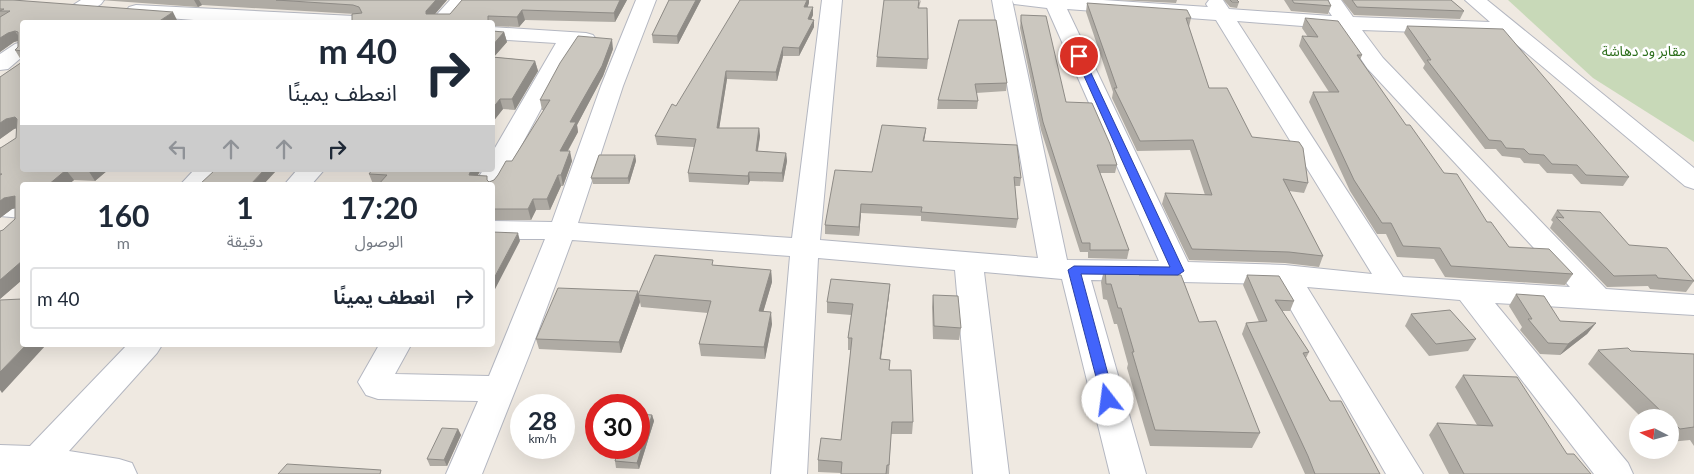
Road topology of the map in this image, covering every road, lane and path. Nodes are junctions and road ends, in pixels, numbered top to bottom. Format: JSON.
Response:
{"nodes":[{"id":1,"x":231,"y":0,"type":"edge"},
{"id":2,"x":461,"y":0,"type":"edge"},
{"id":3,"x":646,"y":0,"type":"edge"},
{"id":4,"x":832,"y":0,"type":"edge"},
{"id":5,"x":1002,"y":0,"type":"edge"},
{"id":6,"x":1021,"y":0,"type":"edge"},
{"id":7,"x":1331,"y":0,"type":"edge"},
{"id":8,"x":1475,"y":0,"type":"edge"},
{"id":9,"x":1054,"y":2,"type":"junction"},
{"id":10,"x":102,"y":6,"type":"edge"},
{"id":11,"x":1218,"y":7,"type":"edge"},
{"id":12,"x":57,"y":13,"type":"edge"},
{"id":13,"x":202,"y":19,"type":"edge"},
{"id":14,"x":253,"y":20,"type":"edge"},
{"id":15,"x":442,"y":20,"type":"edge"},
{"id":16,"x":1347,"y":23,"type":"junction"},
{"id":17,"x":1509,"y":30,"type":"junction"},
{"id":18,"x":495,"y":33,"type":"edge"},
{"id":19,"x":569,"y":38,"type":"junction"},
{"id":20,"x":627,"y":41,"type":"junction"},
{"id":21,"x":20,"y":49,"type":"edge"},
{"id":22,"x":0,"y":64,"type":"edge"},
{"id":23,"x":495,"y":171,"type":"edge"},
{"id":24,"x":206,"y":172,"type":"edge"},
{"id":25,"x":309,"y":172,"type":"edge"},
{"id":26,"x":196,"y":182,"type":"edge"},
{"id":27,"x":300,"y":182,"type":"edge"},
{"id":28,"x":1694,"y":182,"type":"edge"},
{"id":29,"x":0,"y":208,"type":"edge"},
{"id":30,"x":20,"y":210,"type":"edge"},
{"id":31,"x":20,"y":218,"type":"edge"},
{"id":32,"x":495,"y":230,"type":"edge"},
{"id":33,"x":562,"y":232,"type":"junction"},
{"id":34,"x":0,"y":234,"type":"edge"},
{"id":35,"x":805,"y":248,"type":"junction"},
{"id":36,"x":968,"y":261,"type":"junction"},
{"id":37,"x":1064,"y":269,"type":"junction"},
{"id":38,"x":1178,"y":271,"type":"junction"},
{"id":39,"x":1285,"y":275,"type":"junction"},
{"id":40,"x":1394,"y":286,"type":"junction"},
{"id":41,"x":1468,"y":290,"type":"junction"},
{"id":42,"x":1597,"y":298,"type":"junction"},
{"id":43,"x":1694,"y":305,"type":"edge"},
{"id":44,"x":144,"y":347,"type":"edge"},
{"id":45,"x":393,"y":347,"type":"edge"},
{"id":46,"x":500,"y":389,"type":"junction"},
{"id":47,"x":0,"y":460,"type":"edge"},
{"id":48,"x":32,"y":467,"type":"edge"},
{"id":49,"x":119,"y":474,"type":"edge"},
{"id":50,"x":464,"y":474,"type":"edge"},
{"id":51,"x":789,"y":474,"type":"edge"},
{"id":52,"x":991,"y":474,"type":"edge"},
{"id":53,"x":1128,"y":474,"type":"edge"},
{"id":54,"x":1405,"y":474,"type":"edge"},
{"id":55,"x":1615,"y":474,"type":"edge"}],
"edges":[{"from":1,"to":13,"type":"street"},
{"from":2,"to":15,"type":"street"},
{"from":3,"to":20,"type":"street"},
{"from":4,"to":35,"type":"street"},
{"from":5,"to":37,"type":"street"},
{"from":6,"to":9,"type":"street"},
{"from":7,"to":16,"type":"street"},
{"from":8,"to":17,"type":"street"},
{"from":9,"to":11,"type":"street"},
{"from":9,"to":38,"type":"street"},
{"from":10,"to":12,"type":"street"},
{"from":10,"to":13,"type":"street"},
{"from":11,"to":16,"type":"street"},
{"from":11,"to":40,"type":"street"},
{"from":13,"to":14,"type":"street"},
{"from":16,"to":17,"type":"street"},
{"from":16,"to":42,"type":"street"},
{"from":17,"to":28,"type":"street"},
{"from":18,"to":19,"type":"street"},
{"from":19,"to":20,"type":"street"},
{"from":19,"to":23,"type":"street"},
{"from":20,"to":33,"type":"street"},
{"from":21,"to":22,"type":"street"},
{"from":24,"to":26,"type":"street"},
{"from":25,"to":27,"type":"street"},
{"from":29,"to":30,"type":"street"},
{"from":31,"to":34,"type":"street"},
{"from":32,"to":33,"type":"street"},
{"from":33,"to":35,"type":"street"},
{"from":33,"to":46,"type":"street"},
{"from":35,"to":36,"type":"street"},
{"from":35,"to":51,"type":"street"},
{"from":36,"to":37,"type":"street"},
{"from":36,"to":52,"type":"street"},
{"from":37,"to":38,"type":"street"},
{"from":37,"to":53,"type":"street"},
{"from":38,"to":39,"type":"street"},
{"from":39,"to":40,"type":"street"},
{"from":39,"to":54,"type":"street"},
{"from":40,"to":41,"type":"street"},
{"from":41,"to":42,"type":"street"},
{"from":41,"to":55,"type":"street"},
{"from":42,"to":43,"type":"street"},
{"from":44,"to":48,"type":"street"},
{"from":45,"to":46,"type":"street"},
{"from":46,"to":50,"type":"street"},
{"from":47,"to":48,"type":"street"},
{"from":48,"to":49,"type":"street"}]}
